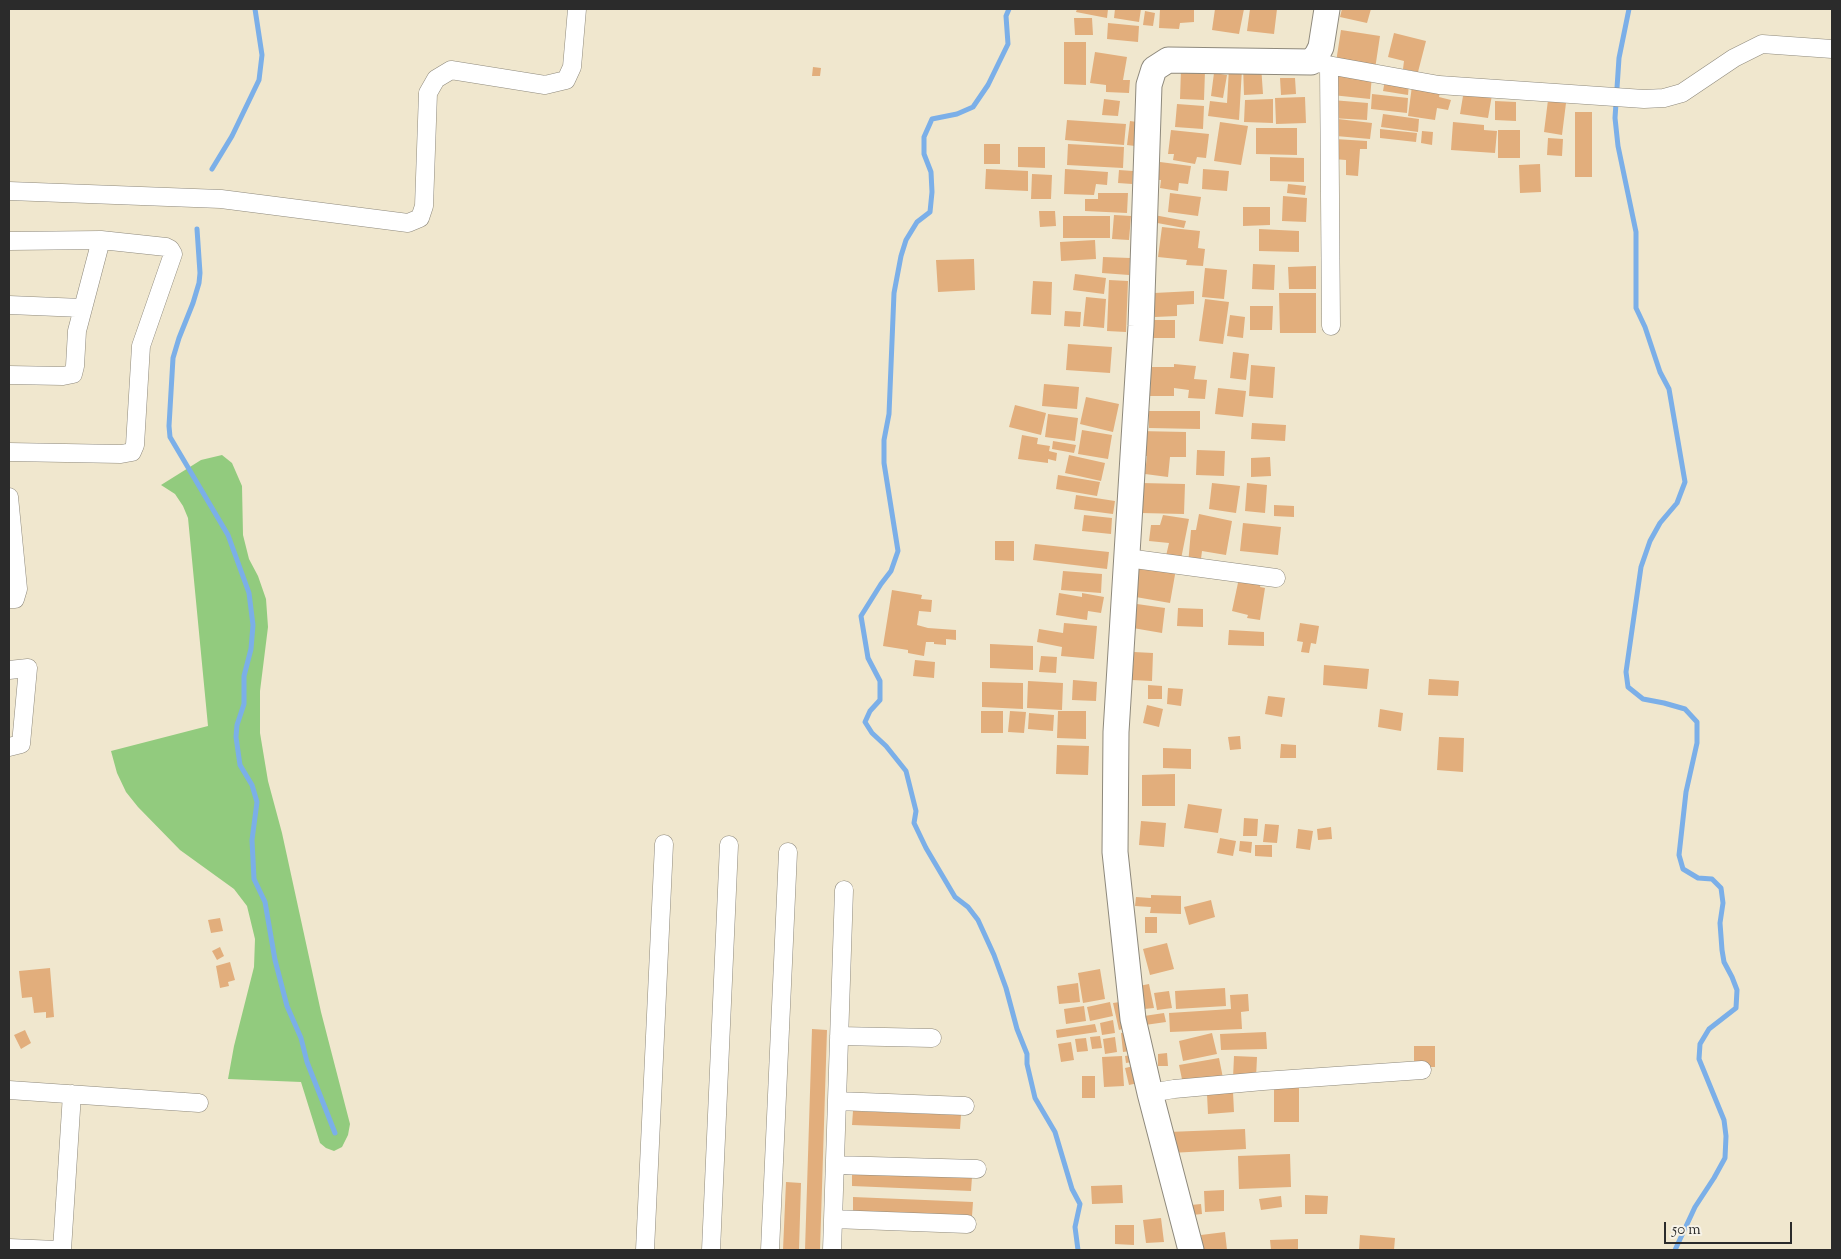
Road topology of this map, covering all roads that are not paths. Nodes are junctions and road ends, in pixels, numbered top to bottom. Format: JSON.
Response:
{"nodes":[{"id":1,"x":577,"y":9,"type":"edge"},
{"id":2,"x":1327,"y":9,"type":"edge"},
{"id":3,"x":1832,"y":49,"type":"edge"},
{"id":4,"x":1320,"y":64,"type":"junction"},
{"id":5,"x":9,"y":191,"type":"edge"},
{"id":6,"x":101,"y":240,"type":"junction"},
{"id":7,"x":9,"y":241,"type":"edge"},
{"id":8,"x":9,"y":305,"type":"edge"},
{"id":9,"x":82,"y":308,"type":"junction"},
{"id":10,"x":1331,"y":326,"type":"dead end"},
{"id":11,"x":9,"y":375,"type":"edge"},
{"id":12,"x":9,"y":452,"type":"edge"},
{"id":13,"x":9,"y":497,"type":"edge"},
{"id":14,"x":10,"y":530,"type":"edge"},
{"id":15,"x":1127,"y":558,"type":"junction"},
{"id":16,"x":1276,"y":578,"type":"dead end"},
{"id":17,"x":12,"y":599,"type":"edge"},
{"id":18,"x":9,"y":670,"type":"edge"},
{"id":19,"x":9,"y":747,"type":"edge"},
{"id":20,"x":664,"y":844,"type":"dead end"},
{"id":21,"x":729,"y":845,"type":"dead end"},
{"id":22,"x":788,"y":852,"type":"dead end"},
{"id":23,"x":844,"y":890,"type":"dead end"},
{"id":24,"x":839,"y":1036,"type":"junction"},
{"id":25,"x":932,"y":1038,"type":"dead end"},
{"id":26,"x":1422,"y":1070,"type":"dead end"},
{"id":27,"x":9,"y":1090,"type":"edge"},
{"id":28,"x":1150,"y":1093,"type":"junction"},
{"id":29,"x":72,"y":1094,"type":"junction"},
{"id":30,"x":837,"y":1101,"type":"junction"},
{"id":31,"x":199,"y":1103,"type":"dead end"},
{"id":32,"x":965,"y":1106,"type":"dead end"},
{"id":33,"x":835,"y":1165,"type":"junction"},
{"id":34,"x":977,"y":1169,"type":"dead end"},
{"id":35,"x":833,"y":1219,"type":"junction"},
{"id":36,"x":967,"y":1224,"type":"dead end"},
{"id":37,"x":9,"y":1248,"type":"edge"},
{"id":38,"x":57,"y":1250,"type":"edge"},
{"id":39,"x":62,"y":1250,"type":"edge"},
{"id":40,"x":645,"y":1250,"type":"edge"},
{"id":41,"x":712,"y":1250,"type":"edge"},
{"id":42,"x":770,"y":1250,"type":"edge"},
{"id":43,"x":832,"y":1250,"type":"edge"},
{"id":44,"x":1191,"y":1250,"type":"edge"}],
"edges":[{"from":1,"to":5,"type":"street"},
{"from":2,"to":4,"type":"street"},
{"from":3,"to":4,"type":"street"},
{"from":4,"to":10,"type":"street"},
{"from":4,"to":15,"type":"street"},
{"from":6,"to":7,"type":"street"},
{"from":6,"to":9,"type":"street"},
{"from":6,"to":12,"type":"street"},
{"from":8,"to":9,"type":"street"},
{"from":9,"to":11,"type":"street"},
{"from":13,"to":14,"type":"street"},
{"from":14,"to":17,"type":"street"},
{"from":15,"to":16,"type":"street"},
{"from":15,"to":28,"type":"street"},
{"from":18,"to":19,"type":"street"},
{"from":20,"to":40,"type":"street"},
{"from":21,"to":41,"type":"street"},
{"from":22,"to":42,"type":"street"},
{"from":23,"to":24,"type":"street"},
{"from":24,"to":25,"type":"street"},
{"from":24,"to":30,"type":"street"},
{"from":26,"to":28,"type":"street"},
{"from":27,"to":29,"type":"street"},
{"from":28,"to":44,"type":"street"},
{"from":29,"to":31,"type":"street"},
{"from":29,"to":39,"type":"street"},
{"from":30,"to":32,"type":"street"},
{"from":30,"to":33,"type":"street"},
{"from":33,"to":34,"type":"street"},
{"from":33,"to":35,"type":"street"},
{"from":35,"to":36,"type":"street"},
{"from":35,"to":43,"type":"street"},
{"from":37,"to":38,"type":"street"}]}
